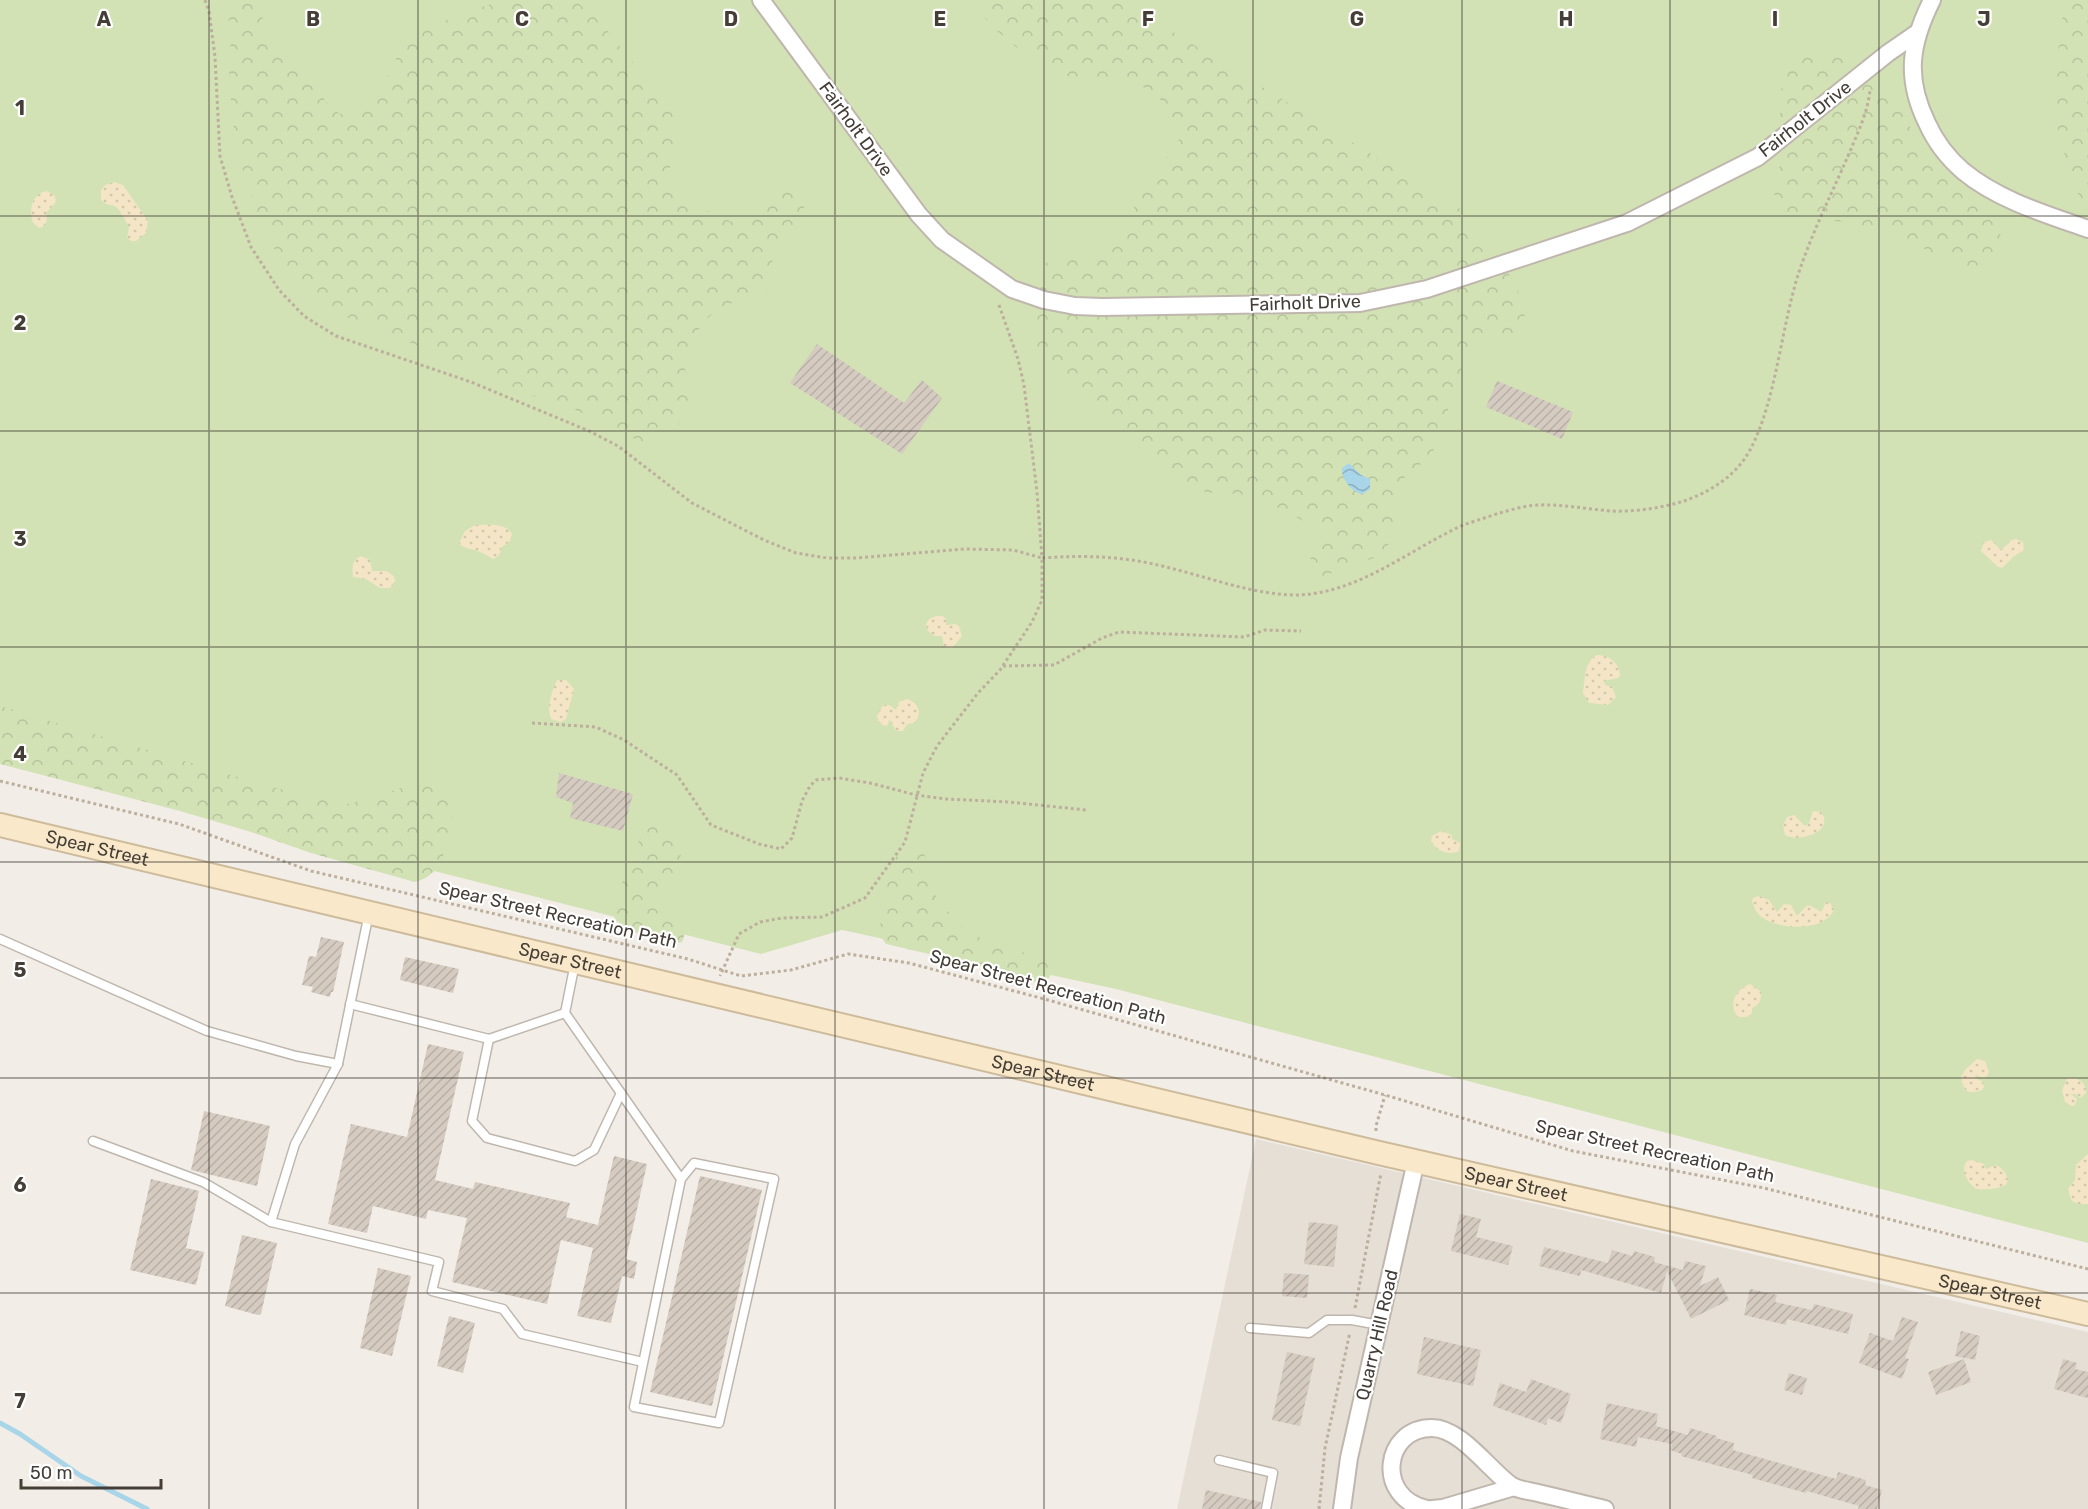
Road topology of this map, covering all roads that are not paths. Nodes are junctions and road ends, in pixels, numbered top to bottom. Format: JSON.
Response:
{"nodes":[{"id":1,"x":761,"y":0,"type":"edge"},
{"id":2,"x":1932,"y":0,"type":"edge"},
{"id":3,"x":1917,"y":33,"type":"junction"},
{"id":4,"x":2088,"y":229,"type":"edge"},
{"id":5,"x":0,"y":825,"type":"edge"},
{"id":6,"x":369,"y":913,"type":"junction"},
{"id":7,"x":0,"y":939,"type":"edge"},
{"id":8,"x":576,"y":963,"type":"junction"},
{"id":9,"x":350,"y":1004,"type":"junction"},
{"id":10,"x":566,"y":1013,"type":"junction"},
{"id":11,"x":489,"y":1039,"type":"junction"},
{"id":12,"x":338,"y":1064,"type":"junction"},
{"id":13,"x":621,"y":1093,"type":"junction"},
{"id":14,"x":93,"y":1141,"type":"dead end"},
{"id":15,"x":1416,"y":1161,"type":"junction"},
{"id":16,"x":681,"y":1179,"type":"junction"},
{"id":17,"x":271,"y":1222,"type":"junction"},
{"id":18,"x":2088,"y":1314,"type":"edge"},
{"id":19,"x":1379,"y":1324,"type":"junction"},
{"id":20,"x":1250,"y":1328,"type":"dead end"},
{"id":21,"x":643,"y":1362,"type":"junction"},
{"id":22,"x":1219,"y":1460,"type":"dead end"},
{"id":23,"x":1514,"y":1487,"type":"junction"},
{"id":24,"x":1266,"y":1509,"type":"edge"},
{"id":25,"x":1342,"y":1509,"type":"edge"},
{"id":26,"x":1427,"y":1509,"type":"edge"},
{"id":27,"x":1432,"y":1509,"type":"edge"},
{"id":28,"x":1605,"y":1509,"type":"edge"}],
"edges":[{"from":1,"to":3,"type":"street","name":"Fairholt Drive"},
{"from":2,"to":3,"type":"street"},
{"from":3,"to":4,"type":"street"},
{"from":5,"to":6,"type":"main road","name":"Spear Street"},
{"from":6,"to":8,"type":"main road","name":"Spear Street"},
{"from":6,"to":9,"type":"lane"},
{"from":7,"to":12,"type":"lane"},
{"from":8,"to":10,"type":"lane"},
{"from":8,"to":15,"type":"main road","name":"Spear Street"},
{"from":9,"to":11,"type":"lane"},
{"from":9,"to":12,"type":"lane"},
{"from":10,"to":11,"type":"lane"},
{"from":10,"to":13,"type":"lane"},
{"from":11,"to":13,"type":"lane"},
{"from":12,"to":17,"type":"lane"},
{"from":13,"to":16,"type":"lane"},
{"from":14,"to":17,"type":"lane"},
{"from":15,"to":18,"type":"main road","name":"Spear Street"},
{"from":15,"to":19,"type":"street","name":"Quarry Hill Road"},
{"from":16,"to":21,"type":"lane"},
{"from":16,"to":21,"type":"lane"},
{"from":17,"to":21,"type":"lane"},
{"from":19,"to":20,"type":"lane"},
{"from":19,"to":25,"type":"street","name":"Quarry Hill Road"},
{"from":22,"to":24,"type":"lane"},
{"from":23,"to":26,"type":"street"},
{"from":23,"to":27,"type":"street"},
{"from":23,"to":28,"type":"street"}]}
